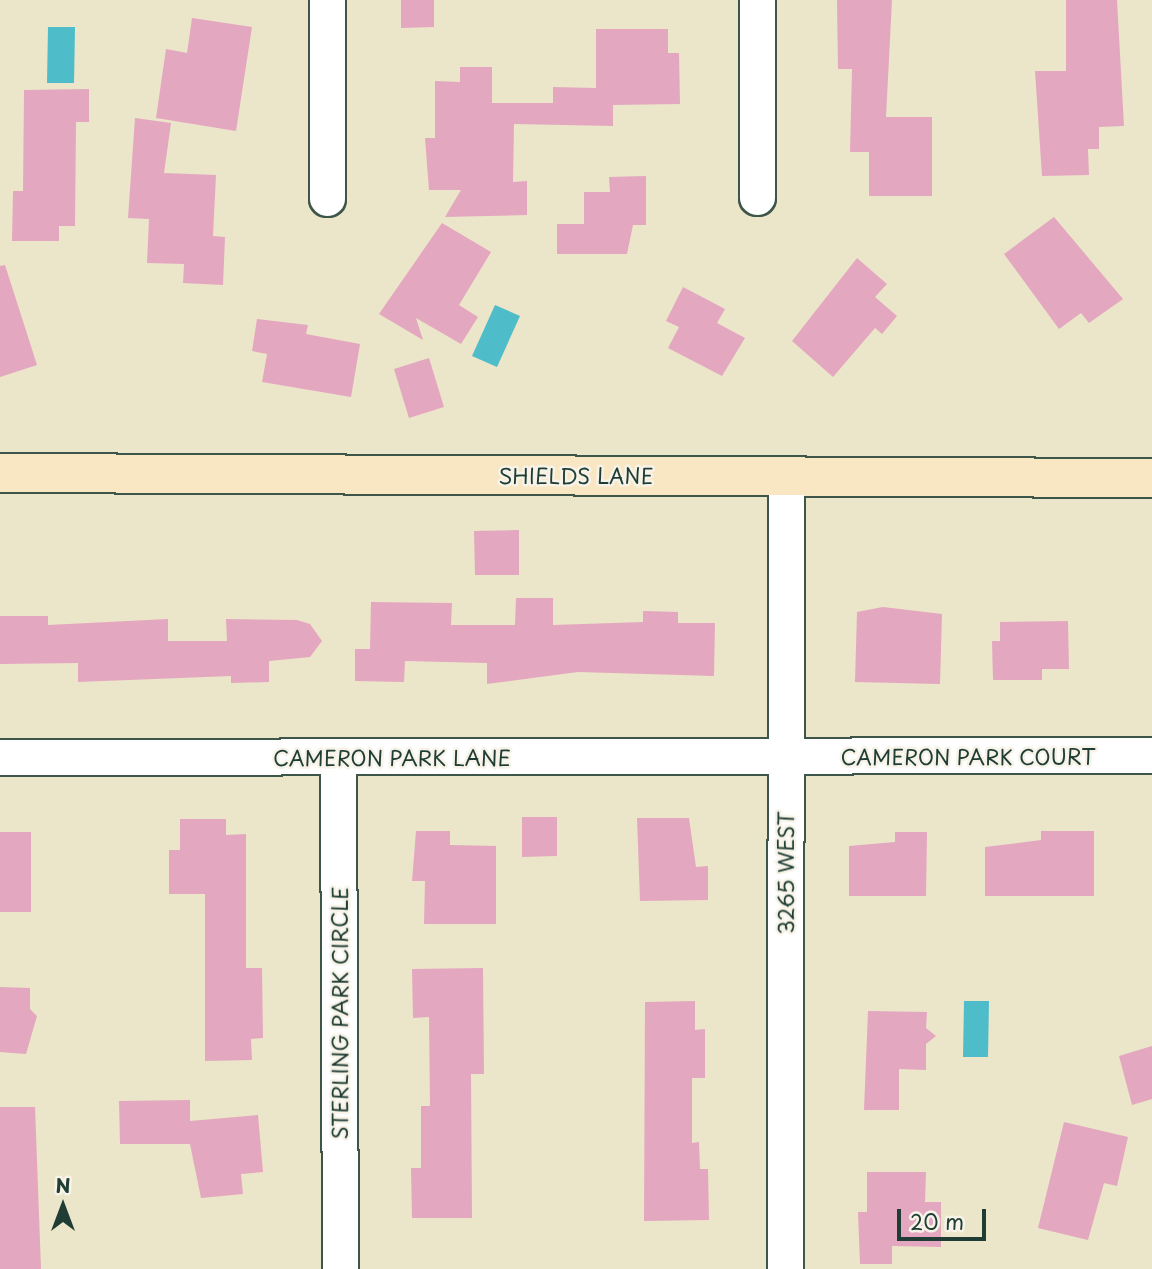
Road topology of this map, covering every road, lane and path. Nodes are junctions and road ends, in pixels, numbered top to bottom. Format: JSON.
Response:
{"nodes":[{"id":1,"x":327,"y":0,"type":"edge"},
{"id":2,"x":757,"y":0,"type":"edge"},
{"id":3,"x":757,"y":197,"type":"dead end"},
{"id":4,"x":327,"y":198,"type":"dead end"},
{"id":5,"x":0,"y":473,"type":"edge"},
{"id":6,"x":786,"y":476,"type":"junction"},
{"id":7,"x":1152,"y":478,"type":"edge"},
{"id":8,"x":1152,"y":755,"type":"edge"},
{"id":9,"x":784,"y":756,"type":"junction"},
{"id":10,"x":0,"y":757,"type":"edge"},
{"id":11,"x":338,"y":757,"type":"junction"},
{"id":12,"x":340,"y":1269,"type":"edge"},
{"id":13,"x":785,"y":1269,"type":"edge"}],
"edges":[{"from":1,"to":4,"type":"street"},
{"from":2,"to":3,"type":"street"},
{"from":5,"to":6,"type":"main road","name":"SHIELDS LANE"},
{"from":6,"to":7,"type":"main road","name":"SHIELDS LANE"},
{"from":6,"to":9,"type":"street","name":"3265 WEST"},
{"from":8,"to":9,"type":"street","name":"CAMERON PARK COURT"},
{"from":9,"to":11,"type":"street","name":"CAMERON PARK LANE"},
{"from":9,"to":13,"type":"street","name":"3265 WEST"},
{"from":10,"to":11,"type":"street","name":"CAMERON PARK LANE"},
{"from":11,"to":12,"type":"street","name":"STERLING PARK CIRCLE"}]}
